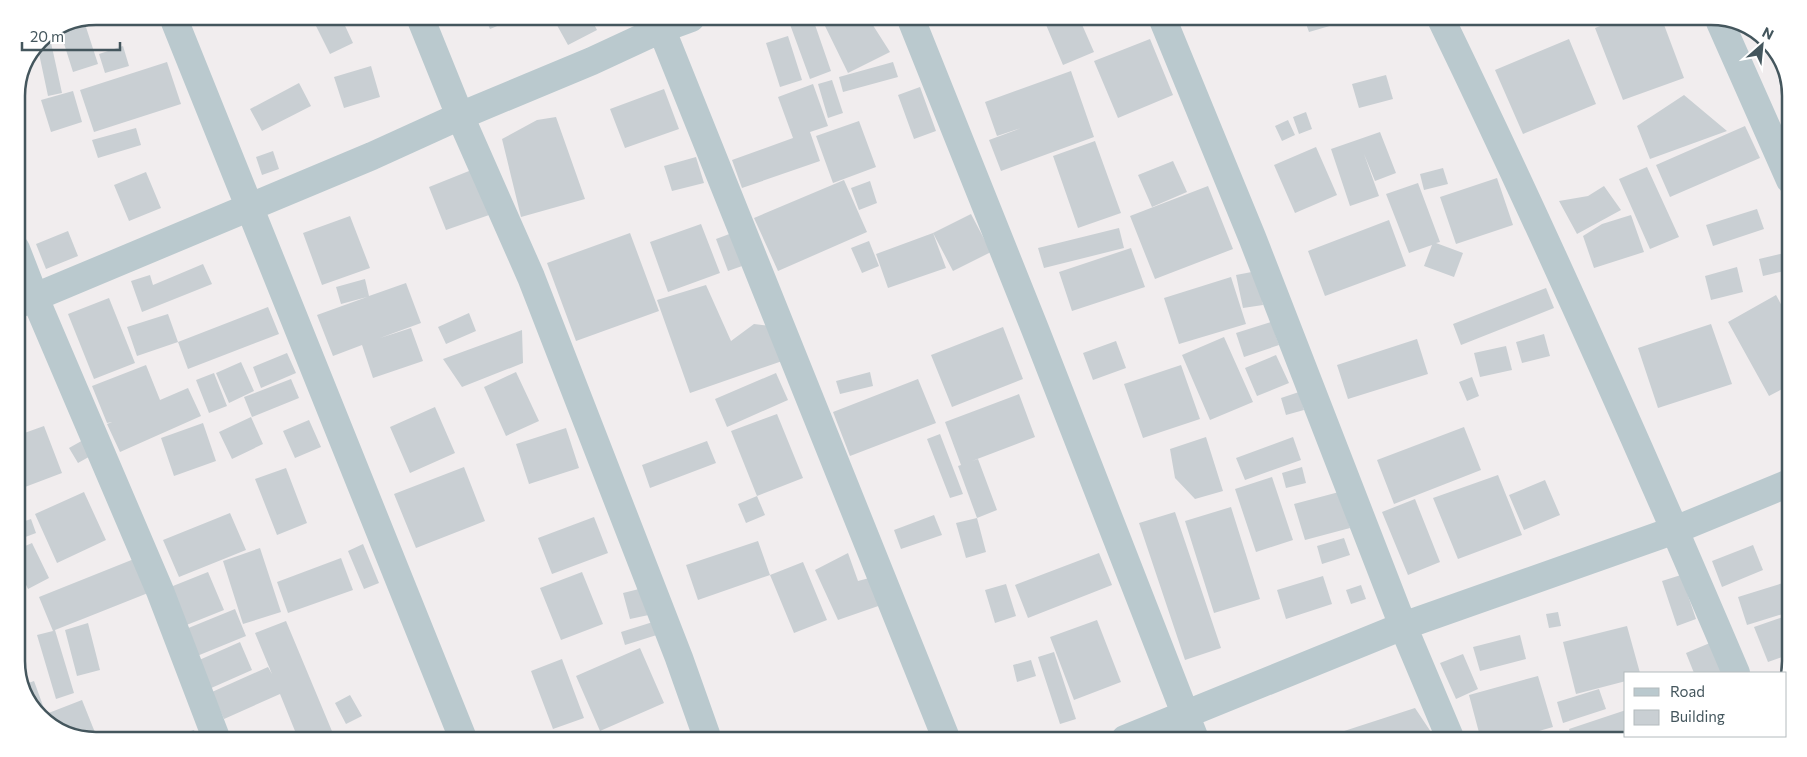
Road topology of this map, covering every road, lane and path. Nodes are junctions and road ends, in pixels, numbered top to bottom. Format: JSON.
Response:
{"nodes":[{"id":1,"x":177,"y":25,"type":"edge"},
{"id":2,"x":423,"y":25,"type":"edge"},
{"id":3,"x":657,"y":25,"type":"edge"},
{"id":4,"x":659,"y":25,"type":"edge"},
{"id":5,"x":913,"y":25,"type":"edge"},
{"id":6,"x":1165,"y":25,"type":"edge"},
{"id":7,"x":1444,"y":25,"type":"edge"},
{"id":8,"x":1722,"y":26,"type":"edge"},
{"id":9,"x":460,"y":116,"type":"junction"},
{"id":10,"x":1782,"y":162,"type":"edge"},
{"id":11,"x":250,"y":206,"type":"junction"},
{"id":12,"x":26,"y":302,"type":"edge"},
{"id":13,"x":1782,"y":486,"type":"edge"},
{"id":14,"x":1675,"y":530,"type":"junction"},
{"id":15,"x":1403,"y":626,"type":"junction"},
{"id":16,"x":1736,"y":672,"type":"edge"},
{"id":17,"x":1185,"y":713,"type":"junction"},
{"id":18,"x":214,"y":732,"type":"edge"},
{"id":19,"x":460,"y":732,"type":"edge"},
{"id":20,"x":705,"y":732,"type":"edge"},
{"id":21,"x":944,"y":732,"type":"edge"},
{"id":22,"x":1142,"y":732,"type":"edge"},
{"id":23,"x":1192,"y":732,"type":"edge"},
{"id":24,"x":1448,"y":732,"type":"edge"}],
"edges":[{"from":1,"to":11,"type":"street"},
{"from":2,"to":9,"type":"street"},
{"from":3,"to":9,"type":"street"},
{"from":4,"to":21,"type":"street"},
{"from":5,"to":17,"type":"street"},
{"from":6,"to":15,"type":"street"},
{"from":7,"to":14,"type":"street"},
{"from":8,"to":10,"type":"street"},
{"from":9,"to":11,"type":"street"},
{"from":9,"to":20,"type":"street"},
{"from":11,"to":12,"type":"street"},
{"from":11,"to":19,"type":"street"},
{"from":12,"to":18,"type":"street"},
{"from":13,"to":14,"type":"street"},
{"from":14,"to":15,"type":"street"},
{"from":14,"to":16,"type":"street"},
{"from":15,"to":17,"type":"street"},
{"from":15,"to":24,"type":"street"},
{"from":17,"to":22,"type":"street"},
{"from":17,"to":23,"type":"street"}]}
